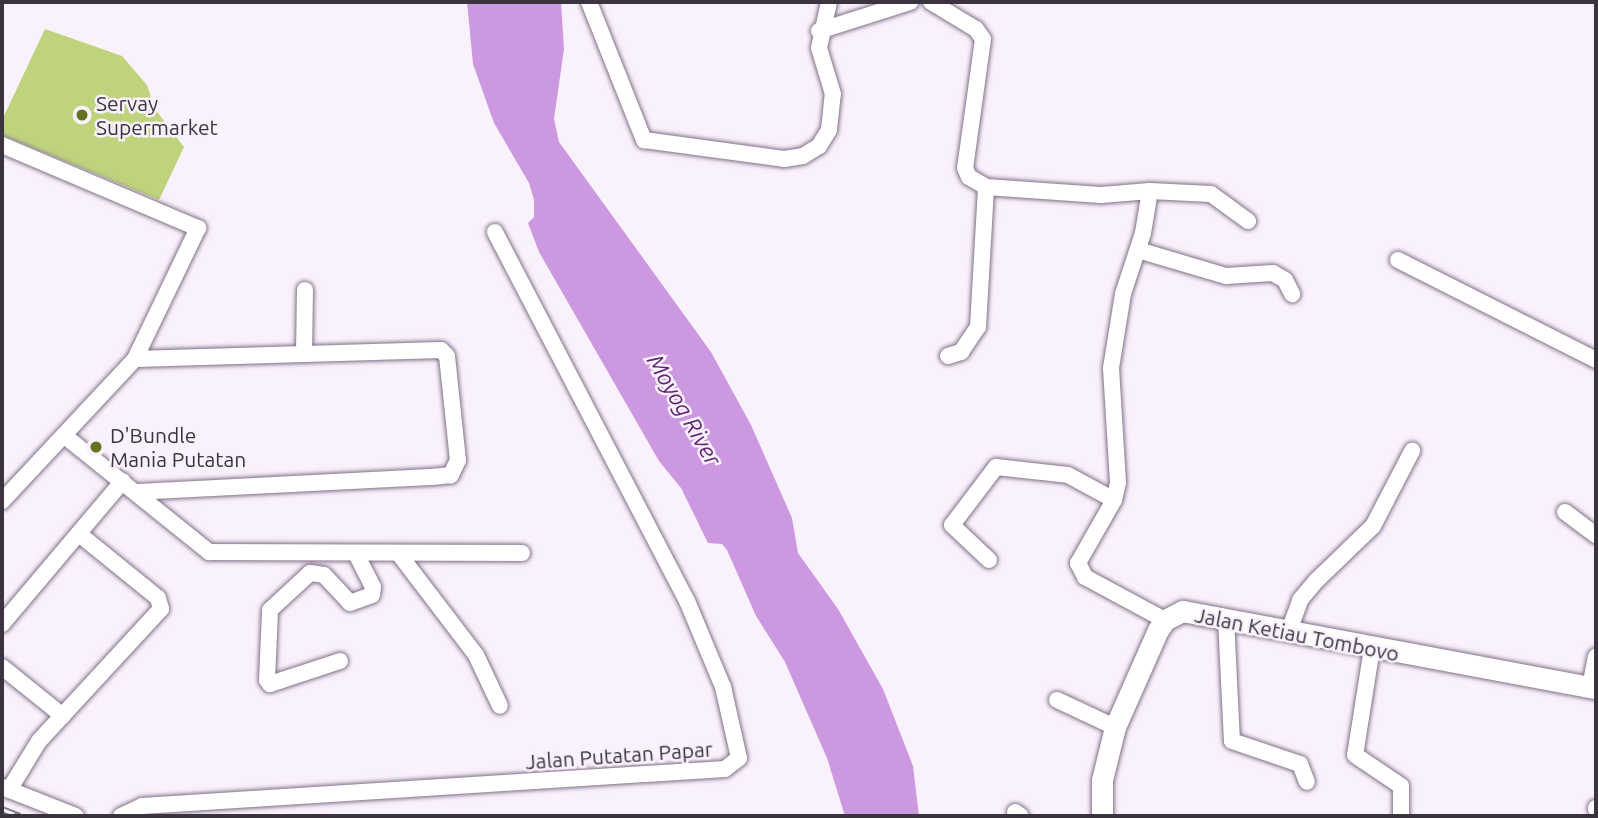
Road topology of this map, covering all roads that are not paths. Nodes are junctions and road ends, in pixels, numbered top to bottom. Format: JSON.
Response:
{"nodes":[{"id":1,"x":589,"y":2,"type":"edge"},
{"id":2,"x":830,"y":2,"type":"edge"},
{"id":3,"x":910,"y":2,"type":"edge"},
{"id":4,"x":931,"y":2,"type":"edge"},
{"id":5,"x":819,"y":31,"type":"junction"},
{"id":6,"x":2,"y":145,"type":"edge"},
{"id":7,"x":986,"y":187,"type":"junction"},
{"id":8,"x":1150,"y":191,"type":"junction"},
{"id":9,"x":1248,"y":221,"type":"dead end"},
{"id":10,"x":495,"y":232,"type":"dead end"},
{"id":11,"x":1138,"y":250,"type":"junction"},
{"id":12,"x":1398,"y":260,"type":"dead end"},
{"id":13,"x":305,"y":290,"type":"dead end"},
{"id":14,"x":1292,"y":294,"type":"dead end"},
{"id":15,"x":304,"y":353,"type":"junction"},
{"id":16,"x":947,"y":356,"type":"dead end"},
{"id":17,"x":135,"y":359,"type":"junction"},
{"id":18,"x":1596,"y":360,"type":"edge"},
{"id":19,"x":66,"y":437,"type":"junction"},
{"id":20,"x":1412,"y":452,"type":"dead end"},
{"id":21,"x":129,"y":486,"type":"junction"},
{"id":22,"x":1114,"y":500,"type":"junction"},
{"id":23,"x":2,"y":501,"type":"edge"},
{"id":24,"x":1565,"y":512,"type":"dead end"},
{"id":25,"x":79,"y":534,"type":"junction"},
{"id":26,"x":1596,"y":535,"type":"edge"},
{"id":27,"x":522,"y":553,"type":"dead end"},
{"id":28,"x":356,"y":554,"type":"junction"},
{"id":29,"x":399,"y":554,"type":"junction"},
{"id":30,"x":989,"y":560,"type":"dead end"},
{"id":31,"x":1226,"y":619,"type":"junction"},
{"id":32,"x":1165,"y":620,"type":"junction"},
{"id":33,"x":2,"y":624,"type":"edge"},
{"id":34,"x":1289,"y":631,"type":"junction"},
{"id":35,"x":1372,"y":648,"type":"junction"},
{"id":36,"x":1596,"y":657,"type":"edge"},
{"id":37,"x":340,"y":661,"type":"dead end"},
{"id":38,"x":2,"y":667,"type":"edge"},
{"id":39,"x":1593,"y":687,"type":"edge"},
{"id":40,"x":1057,"y":700,"type":"dead end"},
{"id":41,"x":500,"y":706,"type":"dead end"},
{"id":42,"x":63,"y":716,"type":"junction"},
{"id":43,"x":1115,"y":727,"type":"junction"},
{"id":44,"x":1307,"y":782,"type":"dead end"},
{"id":45,"x":5,"y":789,"type":"edge"},
{"id":46,"x":76,"y":816,"type":"edge"},
{"id":47,"x":121,"y":816,"type":"edge"},
{"id":48,"x":1102,"y":816,"type":"edge"},
{"id":49,"x":1401,"y":816,"type":"edge"}],
"edges":[{"from":1,"to":5,"type":"street"},
{"from":2,"to":5,"type":"street"},
{"from":3,"to":5,"type":"street"},
{"from":4,"to":7,"type":"street"},
{"from":6,"to":17,"type":"street"},
{"from":7,"to":8,"type":"street"},
{"from":7,"to":16,"type":"street"},
{"from":8,"to":9,"type":"street"},
{"from":8,"to":11,"type":"street"},
{"from":10,"to":47,"type":"street","name":"Jalan Putatan Papar"},
{"from":11,"to":14,"type":"street"},
{"from":11,"to":22,"type":"street"},
{"from":12,"to":18,"type":"street"},
{"from":13,"to":15,"type":"street"},
{"from":15,"to":17,"type":"street"},
{"from":15,"to":21,"type":"street"},
{"from":17,"to":19,"type":"street"},
{"from":19,"to":21,"type":"street"},
{"from":19,"to":23,"type":"street"},
{"from":20,"to":34,"type":"street"},
{"from":21,"to":25,"type":"street"},
{"from":21,"to":28,"type":"street"},
{"from":22,"to":30,"type":"street"},
{"from":22,"to":32,"type":"street"},
{"from":24,"to":26,"type":"street"},
{"from":25,"to":33,"type":"street"},
{"from":25,"to":42,"type":"street"},
{"from":27,"to":29,"type":"street"},
{"from":28,"to":29,"type":"street"},
{"from":28,"to":37,"type":"street"},
{"from":29,"to":41,"type":"street"},
{"from":31,"to":32,"type":"street","name":"Jalan Ketiau Tombovo"},
{"from":31,"to":34,"type":"street","name":"Jalan Ketiau Tombovo"},
{"from":31,"to":44,"type":"street"},
{"from":32,"to":43,"type":"street","name":"Jalan Ketiau Tombovo"},
{"from":34,"to":35,"type":"street","name":"Jalan Ketiau Tombovo"},
{"from":35,"to":39,"type":"street","name":"Jalan Ketiau Tombovo"},
{"from":35,"to":49,"type":"street"},
{"from":36,"to":39,"type":"street"},
{"from":38,"to":42,"type":"street"},
{"from":40,"to":43,"type":"street"},
{"from":42,"to":45,"type":"street"},
{"from":43,"to":48,"type":"street","name":"Jalan Ketiau Tombovo"},
{"from":45,"to":46,"type":"street"}]}
